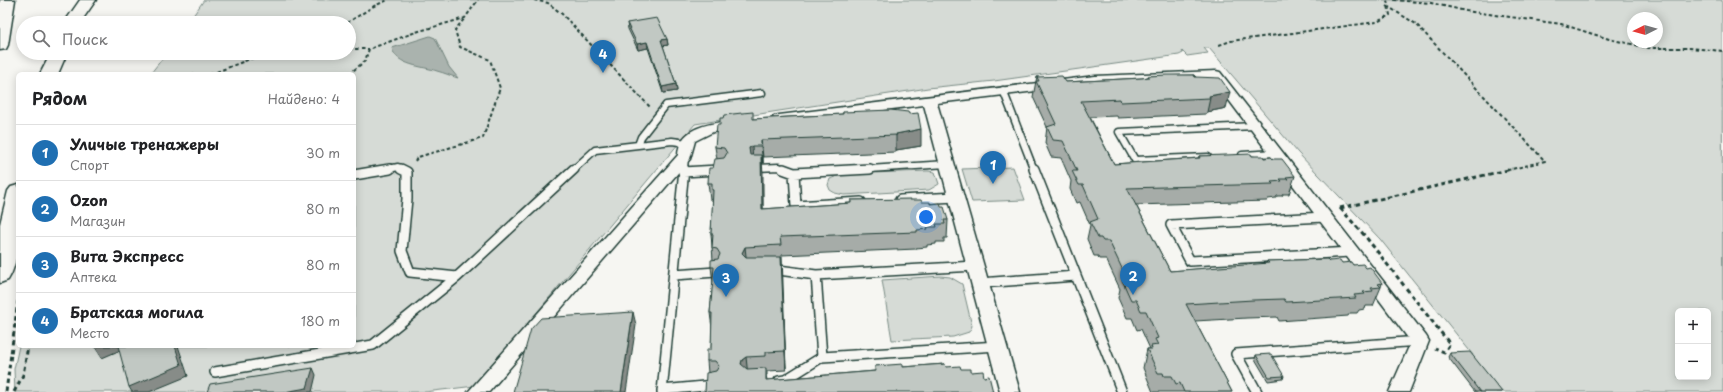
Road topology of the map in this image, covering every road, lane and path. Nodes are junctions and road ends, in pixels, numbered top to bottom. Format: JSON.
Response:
{"nodes":[{"id":1,"x":7,"y":0,"type":"edge"},
{"id":2,"x":88,"y":0,"type":"edge"},
{"id":3,"x":388,"y":0,"type":"edge"},
{"id":4,"x":478,"y":0,"type":"edge"},
{"id":5,"x":534,"y":0,"type":"edge"},
{"id":6,"x":1388,"y":0,"type":"edge"},
{"id":7,"x":1394,"y":0,"type":"edge"},
{"id":8,"x":1387,"y":6,"type":"junction"},
{"id":9,"x":77,"y":16,"type":"edge"},
{"id":10,"x":356,"y":17,"type":"edge"},
{"id":11,"x":465,"y":18,"type":"junction"},
{"id":12,"x":0,"y":45,"type":"edge"},
{"id":13,"x":1219,"y":46,"type":"dead end"},
{"id":14,"x":356,"y":49,"type":"edge"},
{"id":15,"x":369,"y":50,"type":"junction"},
{"id":16,"x":1723,"y":51,"type":"edge"},
{"id":17,"x":56,"y":60,"type":"edge"},
{"id":18,"x":248,"y":60,"type":"edge"},
{"id":19,"x":50,"y":72,"type":"edge"},
{"id":20,"x":216,"y":72,"type":"edge"},
{"id":21,"x":351,"y":72,"type":"edge"},
{"id":22,"x":1003,"y":90,"type":"junction"},
{"id":23,"x":762,"y":93,"type":"dead end"},
{"id":24,"x":929,"y":100,"type":"junction"},
{"id":25,"x":657,"y":115,"type":"junction"},
{"id":26,"x":767,"y":120,"type":"edge"},
{"id":27,"x":752,"y":122,"type":"edge"},
{"id":28,"x":1255,"y":126,"type":"junction"},
{"id":29,"x":638,"y":145,"type":"junction"},
{"id":30,"x":686,"y":150,"type":"junction"},
{"id":31,"x":1276,"y":153,"type":"junction"},
{"id":32,"x":1237,"y":155,"type":"edge"},
{"id":33,"x":1213,"y":156,"type":"edge"},
{"id":34,"x":947,"y":164,"type":"junction"},
{"id":35,"x":754,"y":168,"type":"edge"},
{"id":36,"x":723,"y":170,"type":"edge"},
{"id":37,"x":407,"y":172,"type":"junction"},
{"id":38,"x":683,"y":172,"type":"junction"},
{"id":39,"x":794,"y":173,"type":"junction"},
{"id":40,"x":356,"y":175,"type":"edge"},
{"id":41,"x":956,"y":197,"type":"junction"},
{"id":42,"x":16,"y":200,"type":"edge"},
{"id":43,"x":888,"y":200,"type":"edge"},
{"id":44,"x":872,"y":201,"type":"edge"},
{"id":45,"x":1340,"y":208,"type":"dead end"},
{"id":46,"x":1325,"y":217,"type":"junction"},
{"id":47,"x":1351,"y":252,"type":"junction"},
{"id":48,"x":975,"y":266,"type":"junction"},
{"id":49,"x":758,"y":270,"type":"edge"},
{"id":50,"x":716,"y":272,"type":"edge"},
{"id":51,"x":0,"y":275,"type":"edge"},
{"id":52,"x":674,"y":275,"type":"junction"},
{"id":53,"x":816,"y":275,"type":"junction"},
{"id":54,"x":1076,"y":276,"type":"junction"},
{"id":55,"x":457,"y":277,"type":"junction"},
{"id":56,"x":980,"y":283,"type":"junction"},
{"id":57,"x":16,"y":316,"type":"edge"},
{"id":58,"x":1420,"y":341,"type":"junction"},
{"id":59,"x":998,"y":346,"type":"junction"},
{"id":60,"x":28,"y":348,"type":"edge"},
{"id":61,"x":355,"y":348,"type":"edge"},
{"id":62,"x":356,"y":348,"type":"edge"},
{"id":63,"x":822,"y":357,"type":"junction"},
{"id":64,"x":215,"y":372,"type":"dead end"},
{"id":65,"x":770,"y":381,"type":"edge"},
{"id":66,"x":715,"y":385,"type":"edge"},
{"id":67,"x":662,"y":391,"type":"edge"},
{"id":68,"x":6,"y":392,"type":"edge"},
{"id":69,"x":14,"y":392,"type":"edge"},
{"id":70,"x":478,"y":392,"type":"edge"},
{"id":71,"x":1010,"y":392,"type":"edge"},
{"id":72,"x":1122,"y":392,"type":"edge"},
{"id":73,"x":1257,"y":392,"type":"edge"},
{"id":74,"x":1399,"y":392,"type":"edge"}],
"edges":[{"from":1,"to":12,"type":"main road"},
{"from":2,"to":9,"type":"main road"},
{"from":3,"to":10,"type":"path"},
{"from":4,"to":11,"type":"path"},
{"from":5,"to":25,"type":"path"},
{"from":6,"to":8,"type":"path"},
{"from":7,"to":16,"type":"path"},
{"from":8,"to":13,"type":"path"},
{"from":8,"to":45,"type":"path"},
{"from":11,"to":15,"type":"path"},
{"from":11,"to":37,"type":"path"},
{"from":14,"to":15,"type":"path"},
{"from":15,"to":21,"type":"path"},
{"from":17,"to":19,"type":"main road"},
{"from":18,"to":20,"type":"path"},
{"from":22,"to":24,"type":"street"},
{"from":22,"to":28,"type":"street"},
{"from":22,"to":54,"type":"lane"},
{"from":23,"to":25,"type":"lane"},
{"from":24,"to":26,"type":"street"},
{"from":24,"to":34,"type":"street"},
{"from":25,"to":29,"type":"lane"},
{"from":27,"to":30,"type":"street"},
{"from":28,"to":31,"type":"street"},
{"from":28,"to":33,"type":"lane"},
{"from":29,"to":30,"type":"lane"},
{"from":29,"to":55,"type":"lane"},
{"from":30,"to":38,"type":"lane"},
{"from":30,"to":70,"type":"street"},
{"from":31,"to":32,"type":"lane"},
{"from":31,"to":46,"type":"street"},
{"from":34,"to":39,"type":"lane"},
{"from":34,"to":41,"type":"street"},
{"from":35,"to":39,"type":"lane"},
{"from":36,"to":38,"type":"lane"},
{"from":37,"to":40,"type":"lane"},
{"from":37,"to":55,"type":"lane"},
{"from":38,"to":52,"type":"lane"},
{"from":39,"to":44,"type":"lane"},
{"from":41,"to":43,"type":"lane"},
{"from":41,"to":48,"type":"street"},
{"from":42,"to":51,"type":"main road"},
{"from":46,"to":47,"type":"street"},
{"from":46,"to":47,"type":"lane"},
{"from":47,"to":58,"type":"street"},
{"from":48,"to":53,"type":"lane"},
{"from":48,"to":56,"type":"street"},
{"from":49,"to":53,"type":"lane"},
{"from":50,"to":52,"type":"lane"},
{"from":52,"to":67,"type":"lane"},
{"from":53,"to":63,"type":"lane"},
{"from":54,"to":56,"type":"lane"},
{"from":54,"to":72,"type":"lane"},
{"from":55,"to":62,"type":"lane"},
{"from":56,"to":59,"type":"street"},
{"from":57,"to":68,"type":"path"},
{"from":58,"to":73,"type":"lane"},
{"from":58,"to":74,"type":"street"},
{"from":59,"to":63,"type":"lane"},
{"from":59,"to":71,"type":"street"},
{"from":60,"to":69,"type":"path"},
{"from":61,"to":64,"type":"lane"},
{"from":63,"to":65,"type":"lane"},
{"from":66,"to":67,"type":"lane"}]}
